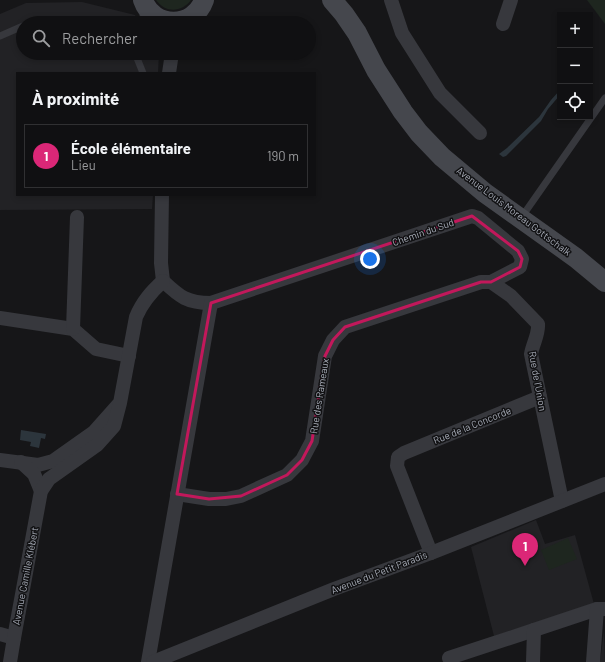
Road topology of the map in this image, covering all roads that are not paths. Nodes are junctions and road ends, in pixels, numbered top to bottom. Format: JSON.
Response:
{"nodes":[{"id":1,"x":204,"y":0,"type":"edge"},
{"id":2,"x":332,"y":0,"type":"edge"},
{"id":3,"x":351,"y":0,"type":"edge"},
{"id":4,"x":391,"y":0,"type":"edge"},
{"id":5,"x":511,"y":0,"type":"edge"},
{"id":6,"x":141,"y":14,"type":"edge"},
{"id":7,"x":151,"y":16,"type":"edge"},
{"id":8,"x":193,"y":16,"type":"edge"},
{"id":9,"x":503,"y":24,"type":"dead end"},
{"id":10,"x":16,"y":29,"type":"edge"},
{"id":11,"x":0,"y":36,"type":"edge"},
{"id":12,"x":138,"y":60,"type":"edge"},
{"id":13,"x":171,"y":60,"type":"edge"},
{"id":14,"x":143,"y":72,"type":"edge"},
{"id":15,"x":169,"y":72,"type":"edge"},
{"id":16,"x":605,"y":98,"type":"edge"},
{"id":17,"x":396,"y":100,"type":"junction"},
{"id":18,"x":480,"y":133,"type":"dead end"},
{"id":19,"x":162,"y":196,"type":"edge"},
{"id":20,"x":78,"y":217,"type":"dead end"},
{"id":21,"x":521,"y":218,"type":"junction"},
{"id":22,"x":163,"y":281,"type":"junction"},
{"id":23,"x":491,"y":282,"type":"junction"},
{"id":24,"x":605,"y":282,"type":"edge"},
{"id":25,"x":212,"y":303,"type":"junction"},
{"id":26,"x":0,"y":318,"type":"edge"},
{"id":27,"x":73,"y":329,"type":"junction"},
{"id":28,"x":129,"y":356,"type":"junction"},
{"id":29,"x":540,"y":397,"type":"junction"},
{"id":30,"x":120,"y":403,"type":"junction"},
{"id":31,"x":0,"y":460,"type":"edge"},
{"id":32,"x":21,"y":462,"type":"junction"},
{"id":33,"x":605,"y":484,"type":"edge"},
{"id":34,"x":41,"y":491,"type":"junction"},
{"id":35,"x":177,"y":494,"type":"junction"},
{"id":36,"x":562,"y":501,"type":"junction"},
{"id":37,"x":431,"y":553,"type":"junction"},
{"id":38,"x":601,"y":609,"type":"edge"},
{"id":39,"x":534,"y":630,"type":"junction"},
{"id":40,"x":7,"y":636,"type":"edge"},
{"id":41,"x":449,"y":658,"type":"dead end"},
{"id":42,"x":10,"y":662,"type":"edge"},
{"id":43,"x":148,"y":662,"type":"edge"},
{"id":44,"x":153,"y":662,"type":"edge"},
{"id":45,"x":533,"y":662,"type":"edge"},
{"id":46,"x":593,"y":662,"type":"edge"}],
"edges":[{"from":1,"to":8,"type":"main road"},
{"from":2,"to":17,"type":"main road","name":"Avenue Louis Moreau Gottschalk"},
{"from":3,"to":17,"type":"main road","name":"Avenue Louis Moreau Gottschalk"},
{"from":4,"to":18,"type":"street"},
{"from":5,"to":9,"type":"street"},
{"from":6,"to":7,"type":"main road"},
{"from":10,"to":11,"type":"lane"},
{"from":12,"to":14,"type":"lane"},
{"from":13,"to":15,"type":"street"},
{"from":16,"to":21,"type":"lane"},
{"from":17,"to":21,"type":"main road","name":"Avenue Louis Moreau Gottschalk"},
{"from":19,"to":22,"type":"street"},
{"from":20,"to":27,"type":"street"},
{"from":21,"to":24,"type":"main road","name":"Avenue Louis Moreau Gottschalk"},
{"from":22,"to":25,"type":"street","name":"Chemin du Sud"},
{"from":22,"to":28,"type":"street","name":"Avenue Camille Klébert"},
{"from":23,"to":25,"type":"street","name":"Chemin du Sud"},
{"from":23,"to":29,"type":"street","name":"Rue de l'Union"},
{"from":23,"to":35,"type":"street","name":"Rue des Rameaux"},
{"from":25,"to":35,"type":"street"},
{"from":26,"to":27,"type":"street"},
{"from":27,"to":28,"type":"street"},
{"from":28,"to":30,"type":"street","name":"Avenue Camille Klébert"},
{"from":29,"to":36,"type":"street","name":"Rue de l'Union"},
{"from":29,"to":37,"type":"street","name":"Rue de la Concorde"},
{"from":30,"to":32,"type":"street"},
{"from":30,"to":34,"type":"street","name":"Avenue Camille Klébert"},
{"from":31,"to":32,"type":"street"},
{"from":32,"to":34,"type":"street"},
{"from":33,"to":36,"type":"street","name":"Avenue du Petit Paradis"},
{"from":34,"to":40,"type":"street","name":"Avenue Camille Klébert"},
{"from":35,"to":43,"type":"street"},
{"from":36,"to":37,"type":"street","name":"Avenue du Petit Paradis"},
{"from":37,"to":44,"type":"street","name":"Avenue du Petit Paradis"},
{"from":38,"to":39,"type":"street"},
{"from":38,"to":46,"type":"street"},
{"from":39,"to":41,"type":"street"},
{"from":39,"to":45,"type":"street"},
{"from":40,"to":42,"type":"street","name":"Avenue Camille Klébert"}]}
